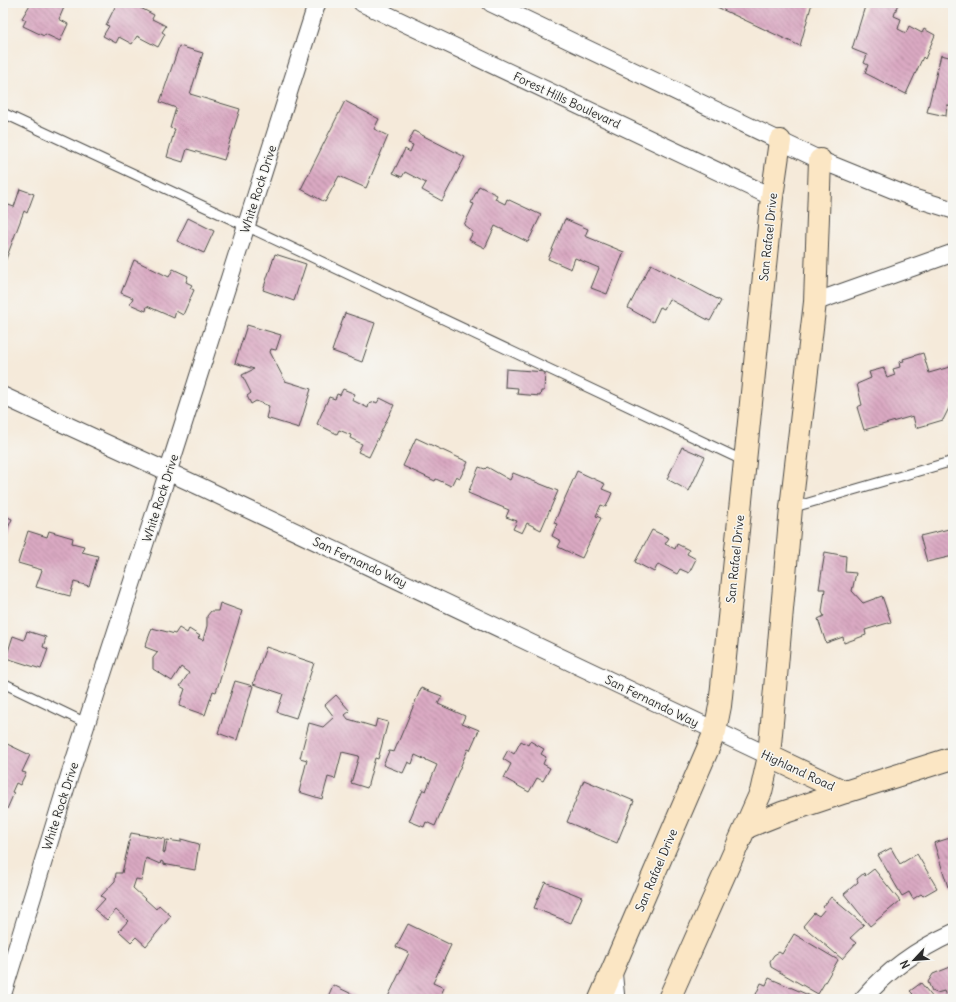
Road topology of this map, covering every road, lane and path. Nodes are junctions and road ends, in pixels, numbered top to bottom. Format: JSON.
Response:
{"nodes":[{"id":1,"x":317,"y":3,"type":"edge"},
{"id":2,"x":362,"y":3,"type":"edge"},
{"id":3,"x":491,"y":3,"type":"edge"},
{"id":4,"x":3,"y":113,"type":"edge"},
{"id":5,"x":780,"y":141,"type":"junction"},
{"id":6,"x":820,"y":160,"type":"junction"},
{"id":7,"x":772,"y":197,"type":"junction"},
{"id":8,"x":953,"y":210,"type":"edge"},
{"id":9,"x":246,"y":226,"type":"junction"},
{"id":10,"x":953,"y":253,"type":"edge"},
{"id":11,"x":815,"y":302,"type":"junction"},
{"id":12,"x":3,"y":396,"type":"edge"},
{"id":13,"x":744,"y":461,"type":"junction"},
{"id":14,"x":953,"y":461,"type":"edge"},
{"id":15,"x":168,"y":472,"type":"junction"},
{"id":16,"x":791,"y":508,"type":"junction"},
{"id":17,"x":3,"y":683,"type":"edge"},
{"id":18,"x":86,"y":722,"type":"junction"},
{"id":19,"x":715,"y":731,"type":"junction"},
{"id":20,"x":769,"y":756,"type":"junction"},
{"id":21,"x":953,"y":758,"type":"edge"},
{"id":22,"x":845,"y":792,"type":"junction"},
{"id":23,"x":747,"y":827,"type":"junction"},
{"id":24,"x":953,"y":933,"type":"edge"},
{"id":25,"x":613,"y":969,"type":"junction"},
{"id":26,"x":3,"y":993,"type":"edge"},
{"id":27,"x":600,"y":999,"type":"edge"},
{"id":28,"x":616,"y":999,"type":"edge"},
{"id":29,"x":669,"y":999,"type":"edge"},
{"id":30,"x":863,"y":999,"type":"edge"}],
"edges":[{"from":1,"to":9,"type":"street","name":"White Rock Drive"},
{"from":2,"to":7,"type":"street","name":"Forest Hills Boulevard"},
{"from":3,"to":5,"type":"street"},
{"from":4,"to":9,"type":"lane"},
{"from":5,"to":6,"type":"street"},
{"from":5,"to":7,"type":"street","name":"San Rafael Drive"},
{"from":6,"to":8,"type":"street"},
{"from":6,"to":11,"type":"street"},
{"from":7,"to":13,"type":"street","name":"San Rafael Drive"},
{"from":9,"to":13,"type":"lane"},
{"from":9,"to":15,"type":"street","name":"White Rock Drive"},
{"from":10,"to":11,"type":"street"},
{"from":11,"to":16,"type":"street"},
{"from":12,"to":15,"type":"street","name":"San Fernando Way"},
{"from":13,"to":19,"type":"street","name":"San Rafael Drive"},
{"from":14,"to":16,"type":"lane"},
{"from":15,"to":18,"type":"street","name":"White Rock Drive"},
{"from":15,"to":19,"type":"street","name":"San Fernando Way"},
{"from":16,"to":20,"type":"street"},
{"from":17,"to":18,"type":"lane"},
{"from":18,"to":26,"type":"street","name":"White Rock Drive"},
{"from":19,"to":20,"type":"street","name":"Highland Road"},
{"from":19,"to":25,"type":"street","name":"San Rafael Drive"},
{"from":20,"to":22,"type":"street","name":"Highland Road"},
{"from":20,"to":23,"type":"street"},
{"from":21,"to":22,"type":"street","name":"Highland Road"},
{"from":22,"to":23,"type":"street"},
{"from":23,"to":29,"type":"street"},
{"from":24,"to":30,"type":"street"},
{"from":25,"to":27,"type":"street","name":"San Rafael Drive"},
{"from":25,"to":28,"type":"street"}]}
